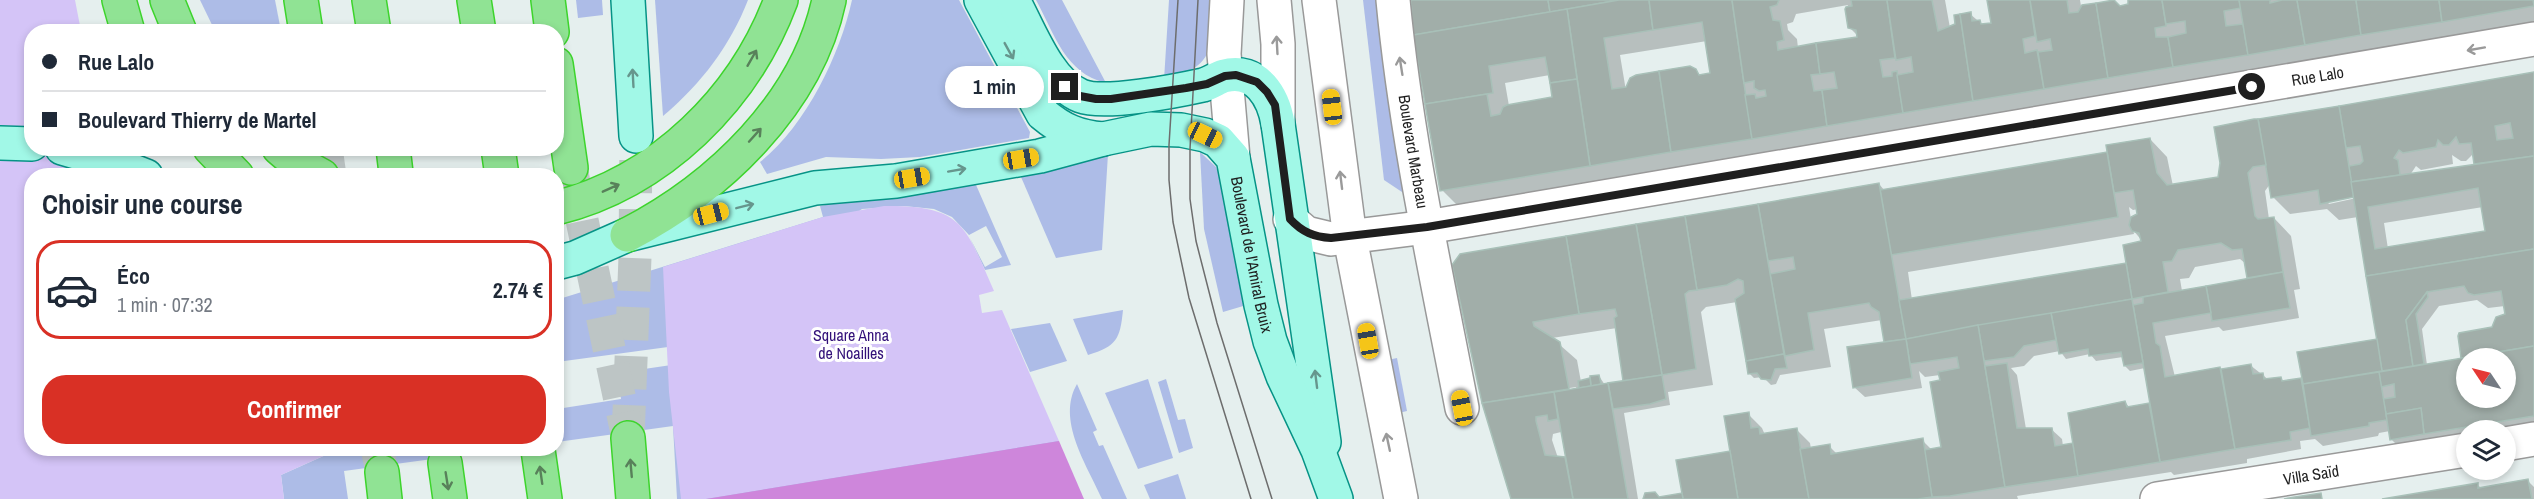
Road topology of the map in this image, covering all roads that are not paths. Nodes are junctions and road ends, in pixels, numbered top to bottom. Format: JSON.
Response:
{"nodes":[{"id":1,"x":119,"y":0,"type":"edge"},
{"id":2,"x":167,"y":0,"type":"edge"},
{"id":3,"x":301,"y":0,"type":"edge"},
{"id":4,"x":369,"y":0,"type":"edge"},
{"id":5,"x":474,"y":0,"type":"edge"},
{"id":6,"x":548,"y":0,"type":"edge"},
{"id":7,"x":628,"y":0,"type":"edge"},
{"id":8,"x":781,"y":0,"type":"edge"},
{"id":9,"x":829,"y":0,"type":"edge"},
{"id":10,"x":981,"y":0,"type":"edge"},
{"id":11,"x":1013,"y":0,"type":"edge"},
{"id":12,"x":1227,"y":0,"type":"edge"},
{"id":13,"x":1274,"y":0,"type":"edge"},
{"id":14,"x":1319,"y":0,"type":"edge"},
{"id":15,"x":1393,"y":0,"type":"edge"},
{"id":16,"x":126,"y":24,"type":"edge"},
{"id":17,"x":177,"y":24,"type":"edge"},
{"id":18,"x":305,"y":24,"type":"edge"},
{"id":19,"x":373,"y":24,"type":"edge"},
{"id":20,"x":478,"y":24,"type":"edge"},
{"id":21,"x":551,"y":24,"type":"edge"},
{"id":22,"x":2534,"y":39,"type":"edge"},
{"id":23,"x":1225,"y":76,"type":"junction"},
{"id":24,"x":564,"y":119,"type":"edge"},
{"id":25,"x":1278,"y":124,"type":"junction"},
{"id":26,"x":636,"y":136,"type":"tunnel mouth"},
{"id":27,"x":1103,"y":138,"type":"junction"},
{"id":28,"x":0,"y":143,"type":"edge"},
{"id":29,"x":24,"y":144,"type":"edge"},
{"id":30,"x":89,"y":156,"type":"edge"},
{"id":31,"x":218,"y":156,"type":"edge"},
{"id":32,"x":288,"y":156,"type":"edge"},
{"id":33,"x":1233,"y":158,"type":"junction"},
{"id":34,"x":126,"y":168,"type":"edge"},
{"id":35,"x":229,"y":168,"type":"edge"},
{"id":36,"x":308,"y":168,"type":"edge"},
{"id":37,"x":571,"y":168,"type":"tunnel mouth"},
{"id":38,"x":564,"y":205,"type":"edge"},
{"id":39,"x":1290,"y":219,"type":"junction"},
{"id":40,"x":1427,"y":227,"type":"junction"},
{"id":41,"x":627,"y":235,"type":"junction"},
{"id":42,"x":1350,"y":238,"type":"junction"},
{"id":43,"x":564,"y":261,"type":"edge"},
{"id":44,"x":1462,"y":408,"type":"dead end"},
{"id":45,"x":628,"y":438,"type":"dead end"},
{"id":46,"x":2534,"y":439,"type":"edge"},
{"id":47,"x":2516,"y":442,"type":"edge"},
{"id":48,"x":2456,"y":452,"type":"edge"},
{"id":49,"x":539,"y":456,"type":"edge"},
{"id":50,"x":445,"y":463,"type":"dead end"},
{"id":51,"x":450,"y":499,"type":"edge"},
{"id":52,"x":545,"y":499,"type":"edge"},
{"id":53,"x":633,"y":499,"type":"edge"},
{"id":54,"x":1336,"y":499,"type":"edge"},
{"id":55,"x":1401,"y":499,"type":"edge"},
{"id":56,"x":2157,"y":499,"type":"edge"}],
"edges":[{"from":1,"to":16,"type":"highway"},
{"from":2,"to":17,"type":"highway"},
{"from":3,"to":18,"type":"highway"},
{"from":4,"to":19,"type":"highway"},
{"from":5,"to":20,"type":"highway"},
{"from":6,"to":21,"type":"highway"},
{"from":26,"to":7,"type":"main road","one_way":true},
{"from":38,"to":8,"type":"highway","one_way":true},
{"from":41,"to":9,"type":"highway","one_way":true},
{"from":10,"to":27,"type":"main road","one_way":true},
{"from":11,"to":23,"type":"main road"},
{"from":12,"to":23,"type":"street","name":"Boulevard de l'Amiral Bruix"},
{"from":25,"to":13,"type":"street","name":"Boulevard de l'Amiral Bruix","one_way":true},
{"from":42,"to":14,"type":"street","one_way":true},
{"from":40,"to":15,"type":"street","name":"Boulevard Marbeau","one_way":true},
{"from":22,"to":40,"type":"street","name":"Rue Lalo","one_way":true},
{"from":23,"to":25,"type":"main road"},
{"from":23,"to":33,"type":"street","name":"Boulevard de l'Amiral Bruix"},
{"from":24,"to":37,"type":"highway"},
{"from":25,"to":39,"type":"main road","name":"Boulevard de l'Amiral Bruix"},
{"from":27,"to":33,"type":"main road"},
{"from":41,"to":27,"type":"main road","one_way":true},
{"from":28,"to":29,"type":"main road"},
{"from":30,"to":34,"type":"main road"},
{"from":31,"to":35,"type":"highway"},
{"from":32,"to":36,"type":"highway"},
{"from":33,"to":54,"type":"main road","name":"Boulevard de l'Amiral Bruix"},
{"from":39,"to":42,"type":"street","name":"Rue Lalo"},
{"from":54,"to":39,"type":"main road","name":"Boulevard de l'Amiral Bruix","one_way":true},
{"from":40,"to":42,"type":"street","name":"Rue Lalo"},
{"from":40,"to":44,"type":"street","name":"Boulevard Marbeau"},
{"from":41,"to":43,"type":"main road"},
{"from":55,"to":42,"type":"street","one_way":true},
{"from":53,"to":45,"type":"highway","one_way":true},
{"from":46,"to":47,"type":"street"},
{"from":48,"to":56,"type":"street","name":"Villa Saïd"},
{"from":52,"to":49,"type":"highway","one_way":true},
{"from":50,"to":51,"type":"highway","one_way":true}]}
